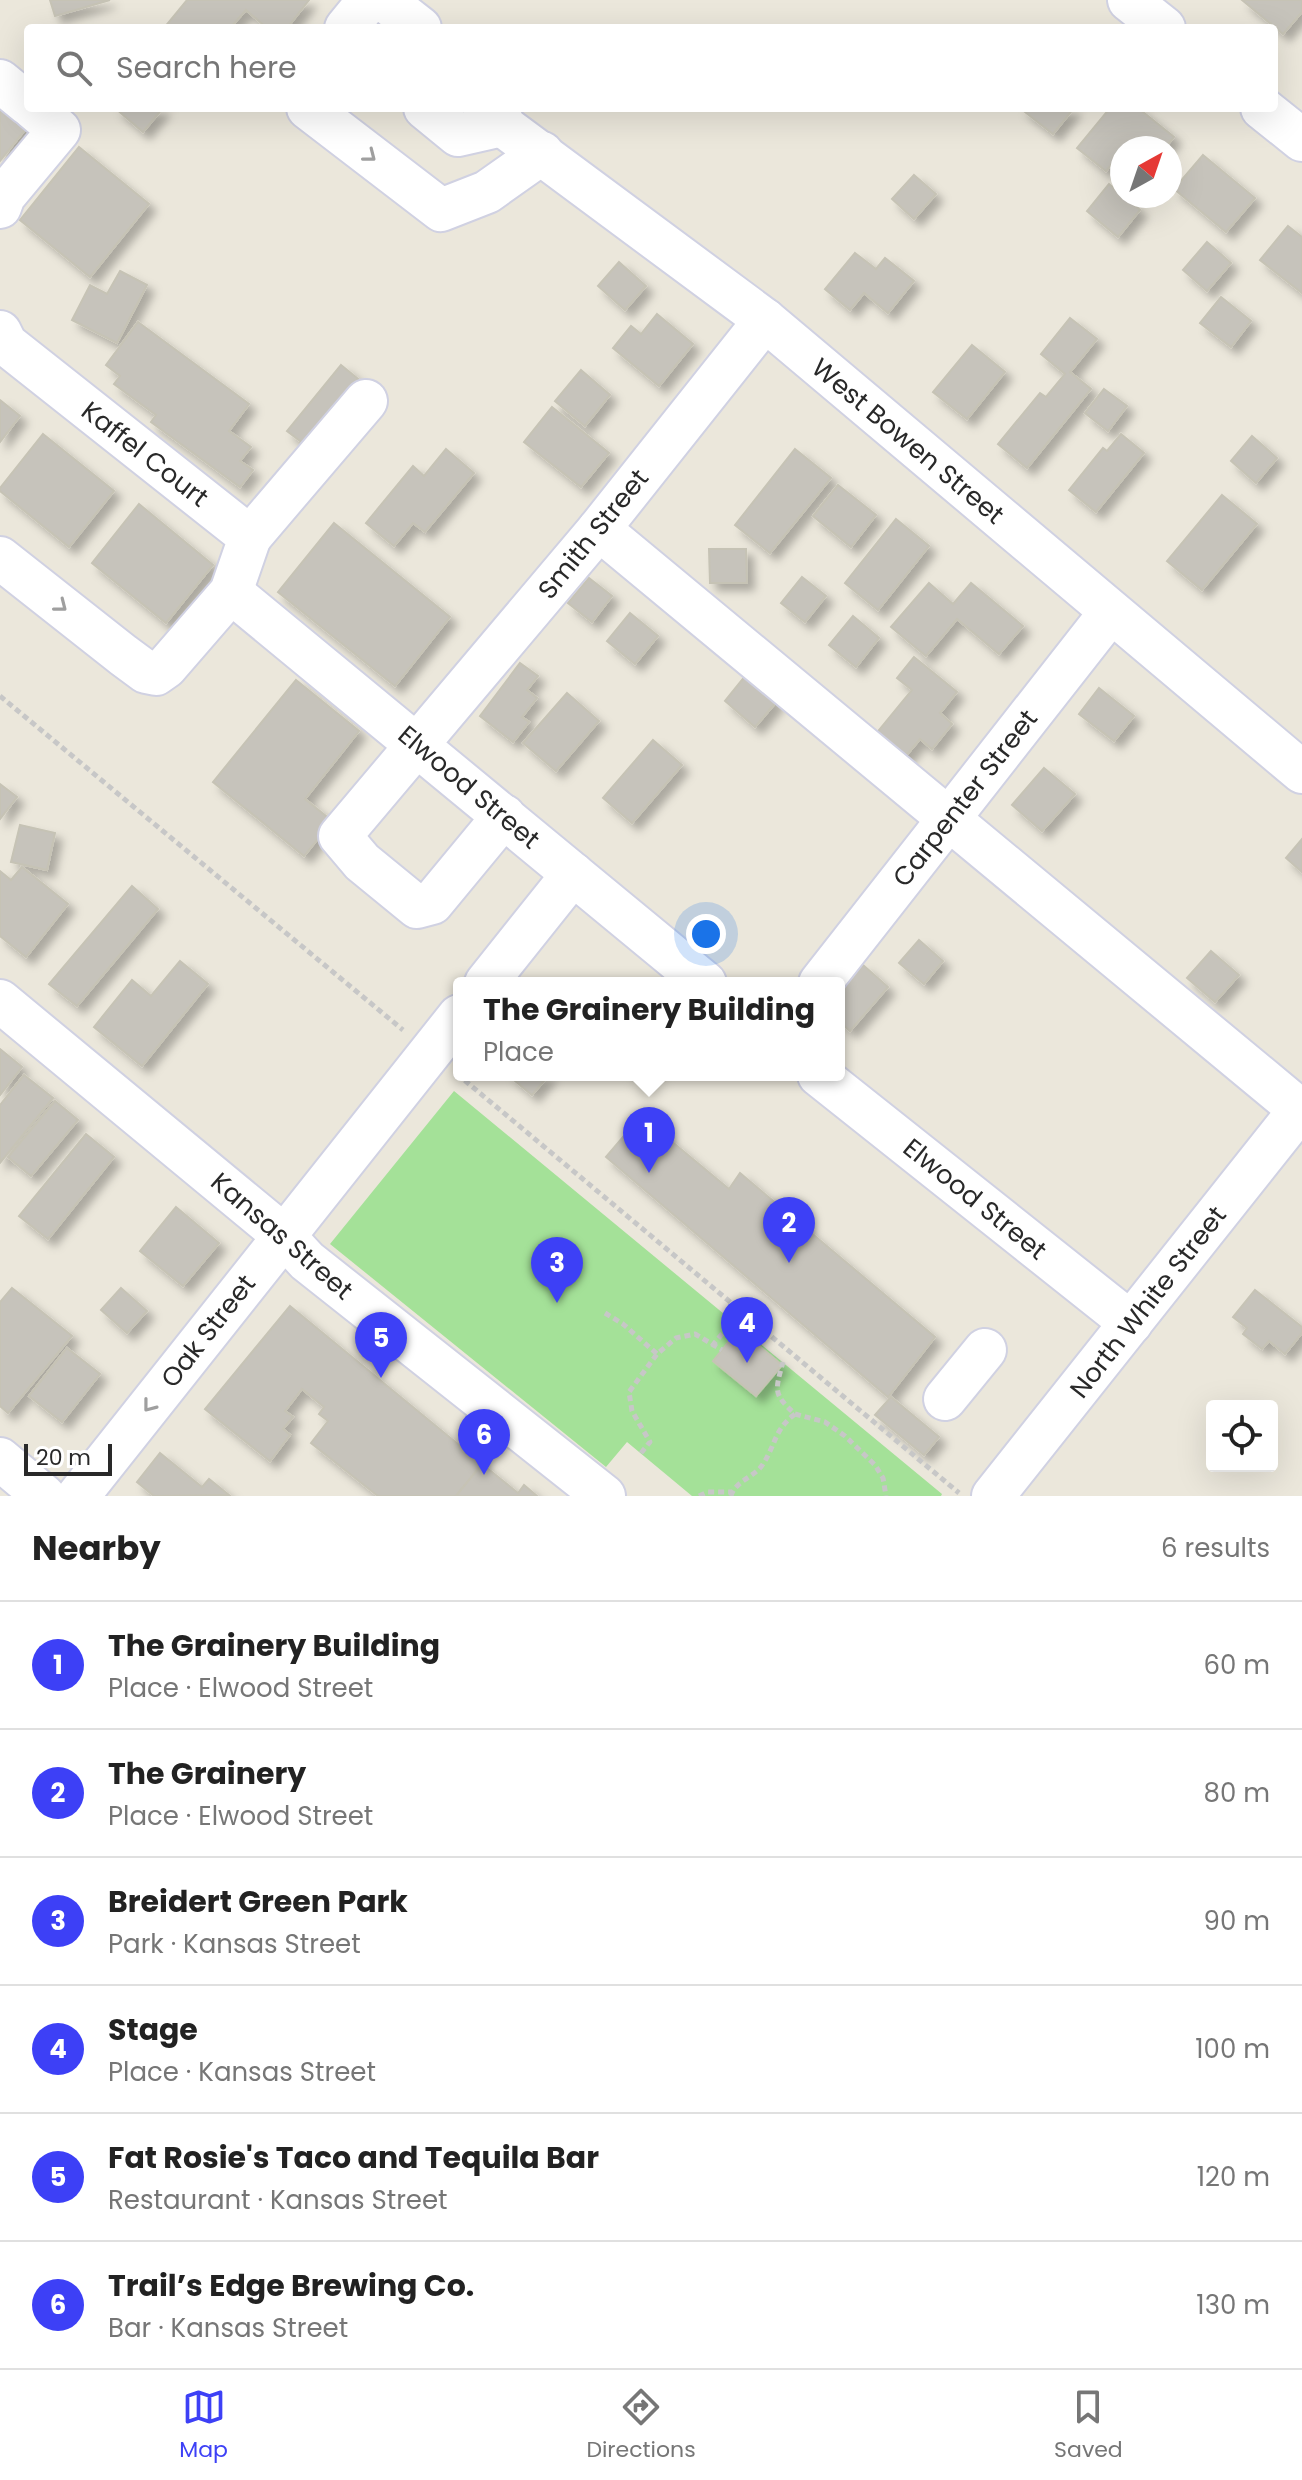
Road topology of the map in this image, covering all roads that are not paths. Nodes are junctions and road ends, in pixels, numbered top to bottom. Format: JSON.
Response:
{"nodes":[{"id":1,"x":369,"y":0,"type":"edge"},
{"id":2,"x":384,"y":0,"type":"edge"},
{"id":3,"x":1129,"y":0,"type":"edge"},
{"id":4,"x":349,"y":24,"type":"edge"},
{"id":5,"x":415,"y":24,"type":"edge"},
{"id":6,"x":1159,"y":24,"type":"edge"},
{"id":7,"x":0,"y":81,"type":"edge"},
{"id":8,"x":24,"y":101,"type":"edge"},
{"id":9,"x":37,"y":112,"type":"edge"},
{"id":10,"x":313,"y":112,"type":"edge"},
{"id":11,"x":430,"y":112,"type":"edge"},
{"id":12,"x":1267,"y":112,"type":"edge"},
{"id":13,"x":500,"y":116,"type":"edge"},
{"id":14,"x":1302,"y":140,"type":"edge"},
{"id":15,"x":542,"y":153,"type":"junction"},
{"id":16,"x":1,"y":199,"type":"edge"},
{"id":17,"x":765,"y":320,"type":"junction"},
{"id":18,"x":0,"y":332,"type":"edge"},
{"id":19,"x":366,"y":401,"type":"dead end"},
{"id":20,"x":599,"y":529,"type":"junction"},
{"id":21,"x":250,"y":537,"type":"junction"},
{"id":22,"x":0,"y":558,"type":"edge"},
{"id":23,"x":231,"y":592,"type":"junction"},
{"id":24,"x":1110,"y":613,"type":"junction"},
{"id":25,"x":418,"y":744,"type":"junction"},
{"id":26,"x":1302,"y":772,"type":"edge"},
{"id":27,"x":504,"y":816,"type":"junction"},
{"id":28,"x":949,"y":818,"type":"junction"},
{"id":29,"x":573,"y":874,"type":"junction"},
{"id":30,"x":491,"y":977,"type":"edge"},
{"id":31,"x":698,"y":977,"type":"edge"},
{"id":32,"x":825,"y":977,"type":"edge"},
{"id":33,"x":0,"y":1001,"type":"edge"},
{"id":34,"x":453,"y":1023,"type":"edge"},
{"id":35,"x":827,"y":1081,"type":"edge"},
{"id":36,"x":1301,"y":1109,"type":"edge"},
{"id":37,"x":283,"y":1235,"type":"junction"},
{"id":38,"x":1131,"y":1323,"type":"junction"},
{"id":39,"x":985,"y":1350,"type":"dead end"},
{"id":40,"x":945,"y":1399,"type":"dead end"},
{"id":41,"x":0,"y":1459,"type":"edge"},
{"id":42,"x":44,"y":1496,"type":"edge"},
{"id":43,"x":78,"y":1496,"type":"edge"},
{"id":44,"x":604,"y":1496,"type":"edge"},
{"id":45,"x":993,"y":1496,"type":"edge"}],
"edges":[{"from":1,"to":4,"type":"street"},
{"from":2,"to":5,"type":"street"},
{"from":3,"to":6,"type":"street"},
{"from":7,"to":8,"type":"street"},
{"from":9,"to":16,"type":"street"},
{"from":10,"to":15,"type":"street","one_way":true},
{"from":11,"to":13,"type":"street"},
{"from":12,"to":14,"type":"street"},
{"from":13,"to":15,"type":"street","name":"West Bowen Street"},
{"from":15,"to":17,"type":"street","name":"West Bowen Street"},
{"from":17,"to":20,"type":"street","name":"Smith Street"},
{"from":17,"to":24,"type":"street","name":"West Bowen Street"},
{"from":18,"to":21,"type":"street","name":"Kaffel Court"},
{"from":19,"to":21,"type":"street"},
{"from":20,"to":25,"type":"street","name":"Smith Street"},
{"from":20,"to":28,"type":"street"},
{"from":21,"to":23,"type":"street"},
{"from":22,"to":23,"type":"street","one_way":true},
{"from":23,"to":25,"type":"street","name":"Elwood Street"},
{"from":24,"to":26,"type":"street","name":"West Bowen Street"},
{"from":24,"to":28,"type":"street","name":"Carpenter Street"},
{"from":25,"to":27,"type":"street","name":"Elwood Street"},
{"from":25,"to":27,"type":"street","name":"Smith Street"},
{"from":27,"to":29,"type":"street","name":"Elwood Street"},
{"from":28,"to":32,"type":"street","name":"Carpenter Street"},
{"from":28,"to":36,"type":"street"},
{"from":29,"to":30,"type":"street"},
{"from":29,"to":31,"type":"street","name":"Elwood Street"},
{"from":33,"to":37,"type":"street","name":"Kansas Street"},
{"from":34,"to":37,"type":"street","name":"Oak Street"},
{"from":35,"to":38,"type":"street","name":"Elwood Street"},
{"from":36,"to":38,"type":"street","name":"North White Street"},
{"from":37,"to":43,"type":"street","name":"Oak Street","one_way":true},
{"from":37,"to":44,"type":"street","name":"Kansas Street"},
{"from":38,"to":45,"type":"street","name":"North White Street"},
{"from":39,"to":40,"type":"street"},
{"from":41,"to":42,"type":"street"}]}
